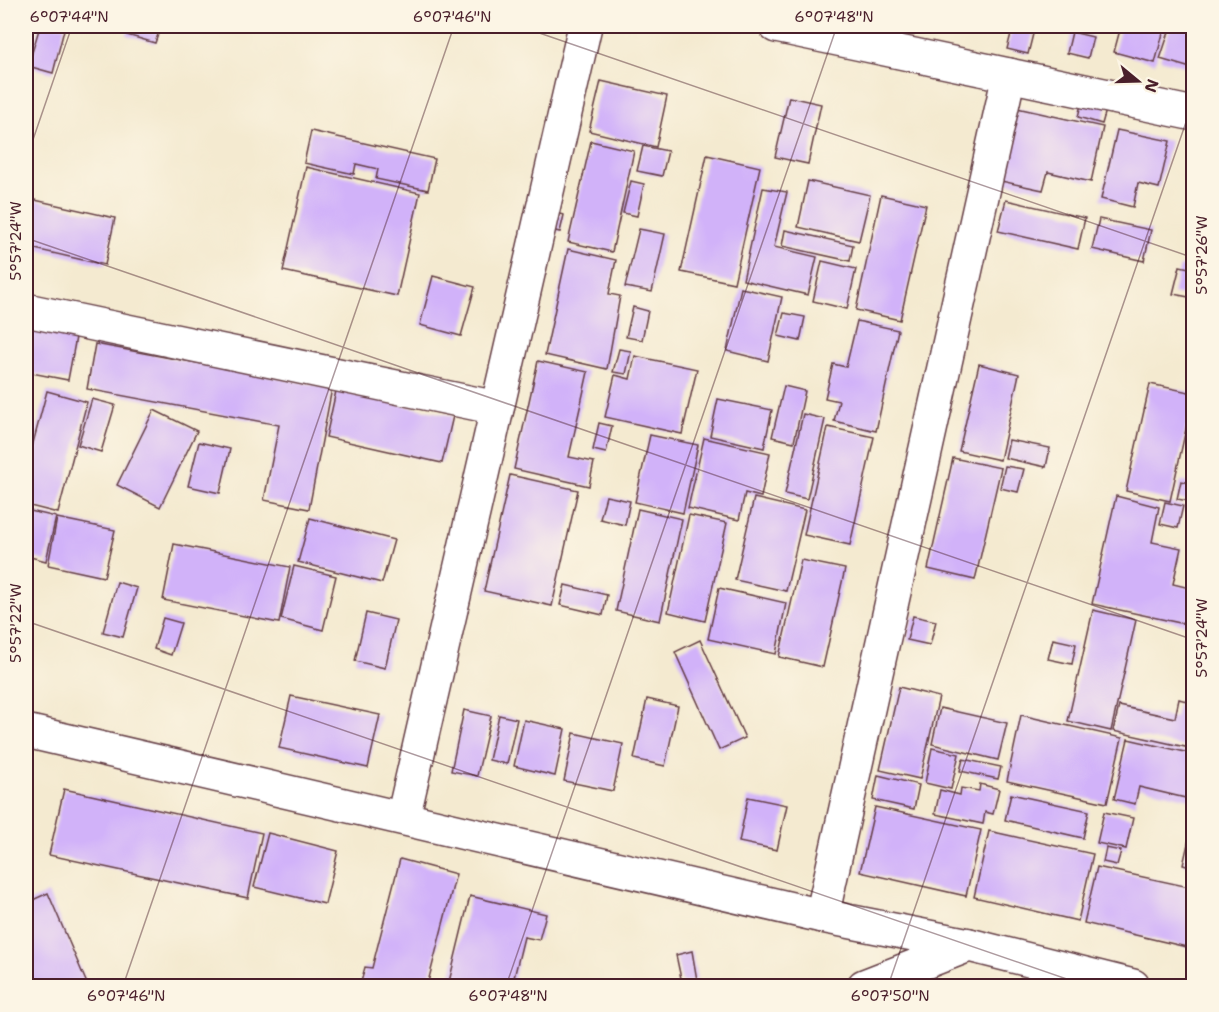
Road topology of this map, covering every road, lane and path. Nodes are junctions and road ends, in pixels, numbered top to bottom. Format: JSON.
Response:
{"nodes":[{"id":1,"x":585,"y":26,"type":"edge"},
{"id":2,"x":776,"y":26,"type":"edge"},
{"id":3,"x":1009,"y":75,"type":"junction"},
{"id":4,"x":1194,"y":114,"type":"edge"},
{"id":5,"x":26,"y":310,"type":"edge"},
{"id":6,"x":497,"y":408,"type":"junction"},
{"id":7,"x":26,"y":731,"type":"edge"},
{"id":8,"x":403,"y":818,"type":"junction"},
{"id":9,"x":822,"y":916,"type":"junction"},
{"id":10,"x":969,"y":945,"type":"junction"},
{"id":11,"x":864,"y":987,"type":"edge"},
{"id":12,"x":1133,"y":987,"type":"edge"}],
"edges":[{"from":1,"to":6,"type":"street"},
{"from":2,"to":3,"type":"street"},
{"from":3,"to":4,"type":"street"},
{"from":3,"to":9,"type":"street"},
{"from":5,"to":6,"type":"street"},
{"from":6,"to":8,"type":"street"},
{"from":7,"to":8,"type":"street"},
{"from":8,"to":9,"type":"street"},
{"from":9,"to":10,"type":"street"},
{"from":10,"to":11,"type":"street"},
{"from":10,"to":12,"type":"street"}]}
